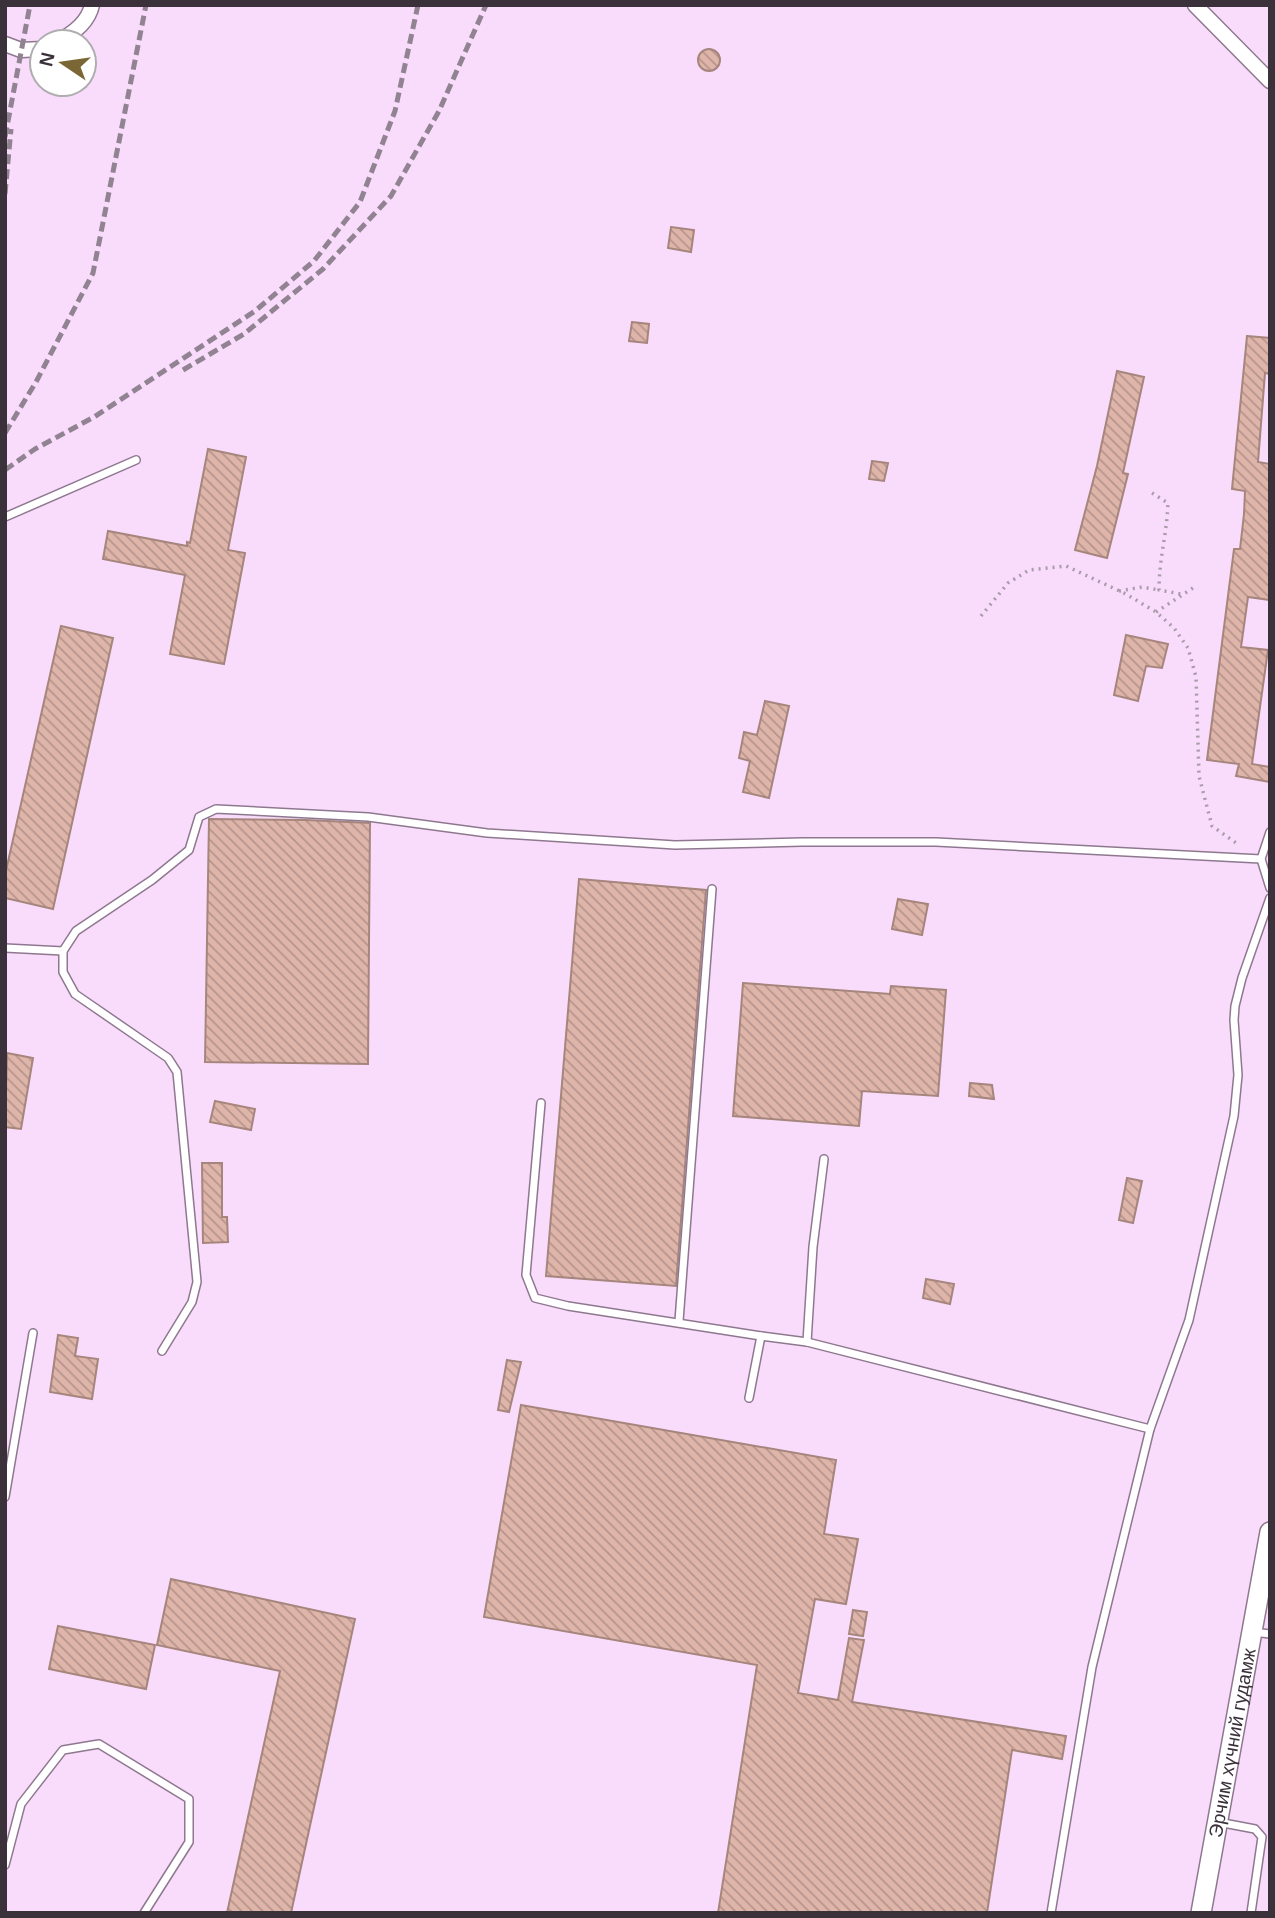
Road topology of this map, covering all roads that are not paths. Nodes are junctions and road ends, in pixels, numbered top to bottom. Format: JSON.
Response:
{"nodes":[{"id":1,"x":92,"y":5,"type":"edge"},
{"id":2,"x":1195,"y":5,"type":"edge"},
{"id":3,"x":77,"y":28,"type":"edge"},
{"id":4,"x":5,"y":44,"type":"edge"},
{"id":5,"x":28,"y":50,"type":"edge"},
{"id":6,"x":1270,"y":82,"type":"edge"},
{"id":7,"x":136,"y":460,"type":"dead end"},
{"id":8,"x":5,"y":517,"type":"edge"},
{"id":9,"x":1270,"y":832,"type":"edge"},
{"id":10,"x":1261,"y":859,"type":"junction"},
{"id":11,"x":1270,"y":888,"type":"edge"},
{"id":12,"x":712,"y":889,"type":"dead end"},
{"id":13,"x":1270,"y":898,"type":"edge"},
{"id":14,"x":5,"y":948,"type":"edge"},
{"id":15,"x":63,"y":951,"type":"junction"},
{"id":16,"x":541,"y":1103,"type":"dead end"},
{"id":17,"x":824,"y":1159,"type":"dead end"},
{"id":18,"x":679,"y":1321,"type":"junction"},
{"id":19,"x":33,"y":1333,"type":"dead end"},
{"id":20,"x":761,"y":1336,"type":"junction"},
{"id":21,"x":807,"y":1342,"type":"junction"},
{"id":22,"x":162,"y":1351,"type":"dead end"},
{"id":23,"x":749,"y":1398,"type":"dead end"},
{"id":24,"x":1150,"y":1429,"type":"junction"},
{"id":25,"x":5,"y":1497,"type":"edge"},
{"id":26,"x":1270,"y":1532,"type":"edge"},
{"id":27,"x":1261,"y":1633,"type":"edge"},
{"id":28,"x":1218,"y":1822,"type":"junction"},
{"id":29,"x":5,"y":1865,"type":"edge"},
{"id":30,"x":144,"y":1913,"type":"edge"},
{"id":31,"x":1051,"y":1913,"type":"edge"},
{"id":32,"x":1201,"y":1913,"type":"edge"},
{"id":33,"x":1251,"y":1913,"type":"edge"}],
"edges":[{"from":1,"to":3,"type":"street"},
{"from":2,"to":6,"type":"street"},
{"from":4,"to":5,"type":"street"},
{"from":7,"to":8,"type":"lane"},
{"from":9,"to":10,"type":"lane"},
{"from":10,"to":11,"type":"lane"},
{"from":10,"to":15,"type":"lane"},
{"from":12,"to":18,"type":"lane"},
{"from":13,"to":24,"type":"lane"},
{"from":14,"to":15,"type":"lane"},
{"from":15,"to":22,"type":"lane"},
{"from":16,"to":18,"type":"lane"},
{"from":17,"to":21,"type":"lane"},
{"from":18,"to":20,"type":"lane"},
{"from":19,"to":25,"type":"lane"},
{"from":20,"to":21,"type":"lane"},
{"from":20,"to":23,"type":"lane"},
{"from":21,"to":24,"type":"lane"},
{"from":24,"to":31,"type":"lane"},
{"from":26,"to":27,"type":"main road","name":"Эрчим хүчний гудамж"},
{"from":27,"to":28,"type":"main road","name":"Эрчим хүчний гудамж"},
{"from":28,"to":32,"type":"main road","name":"Эрчим хүчний гудамж"},
{"from":28,"to":33,"type":"lane"},
{"from":29,"to":30,"type":"lane"}]}
